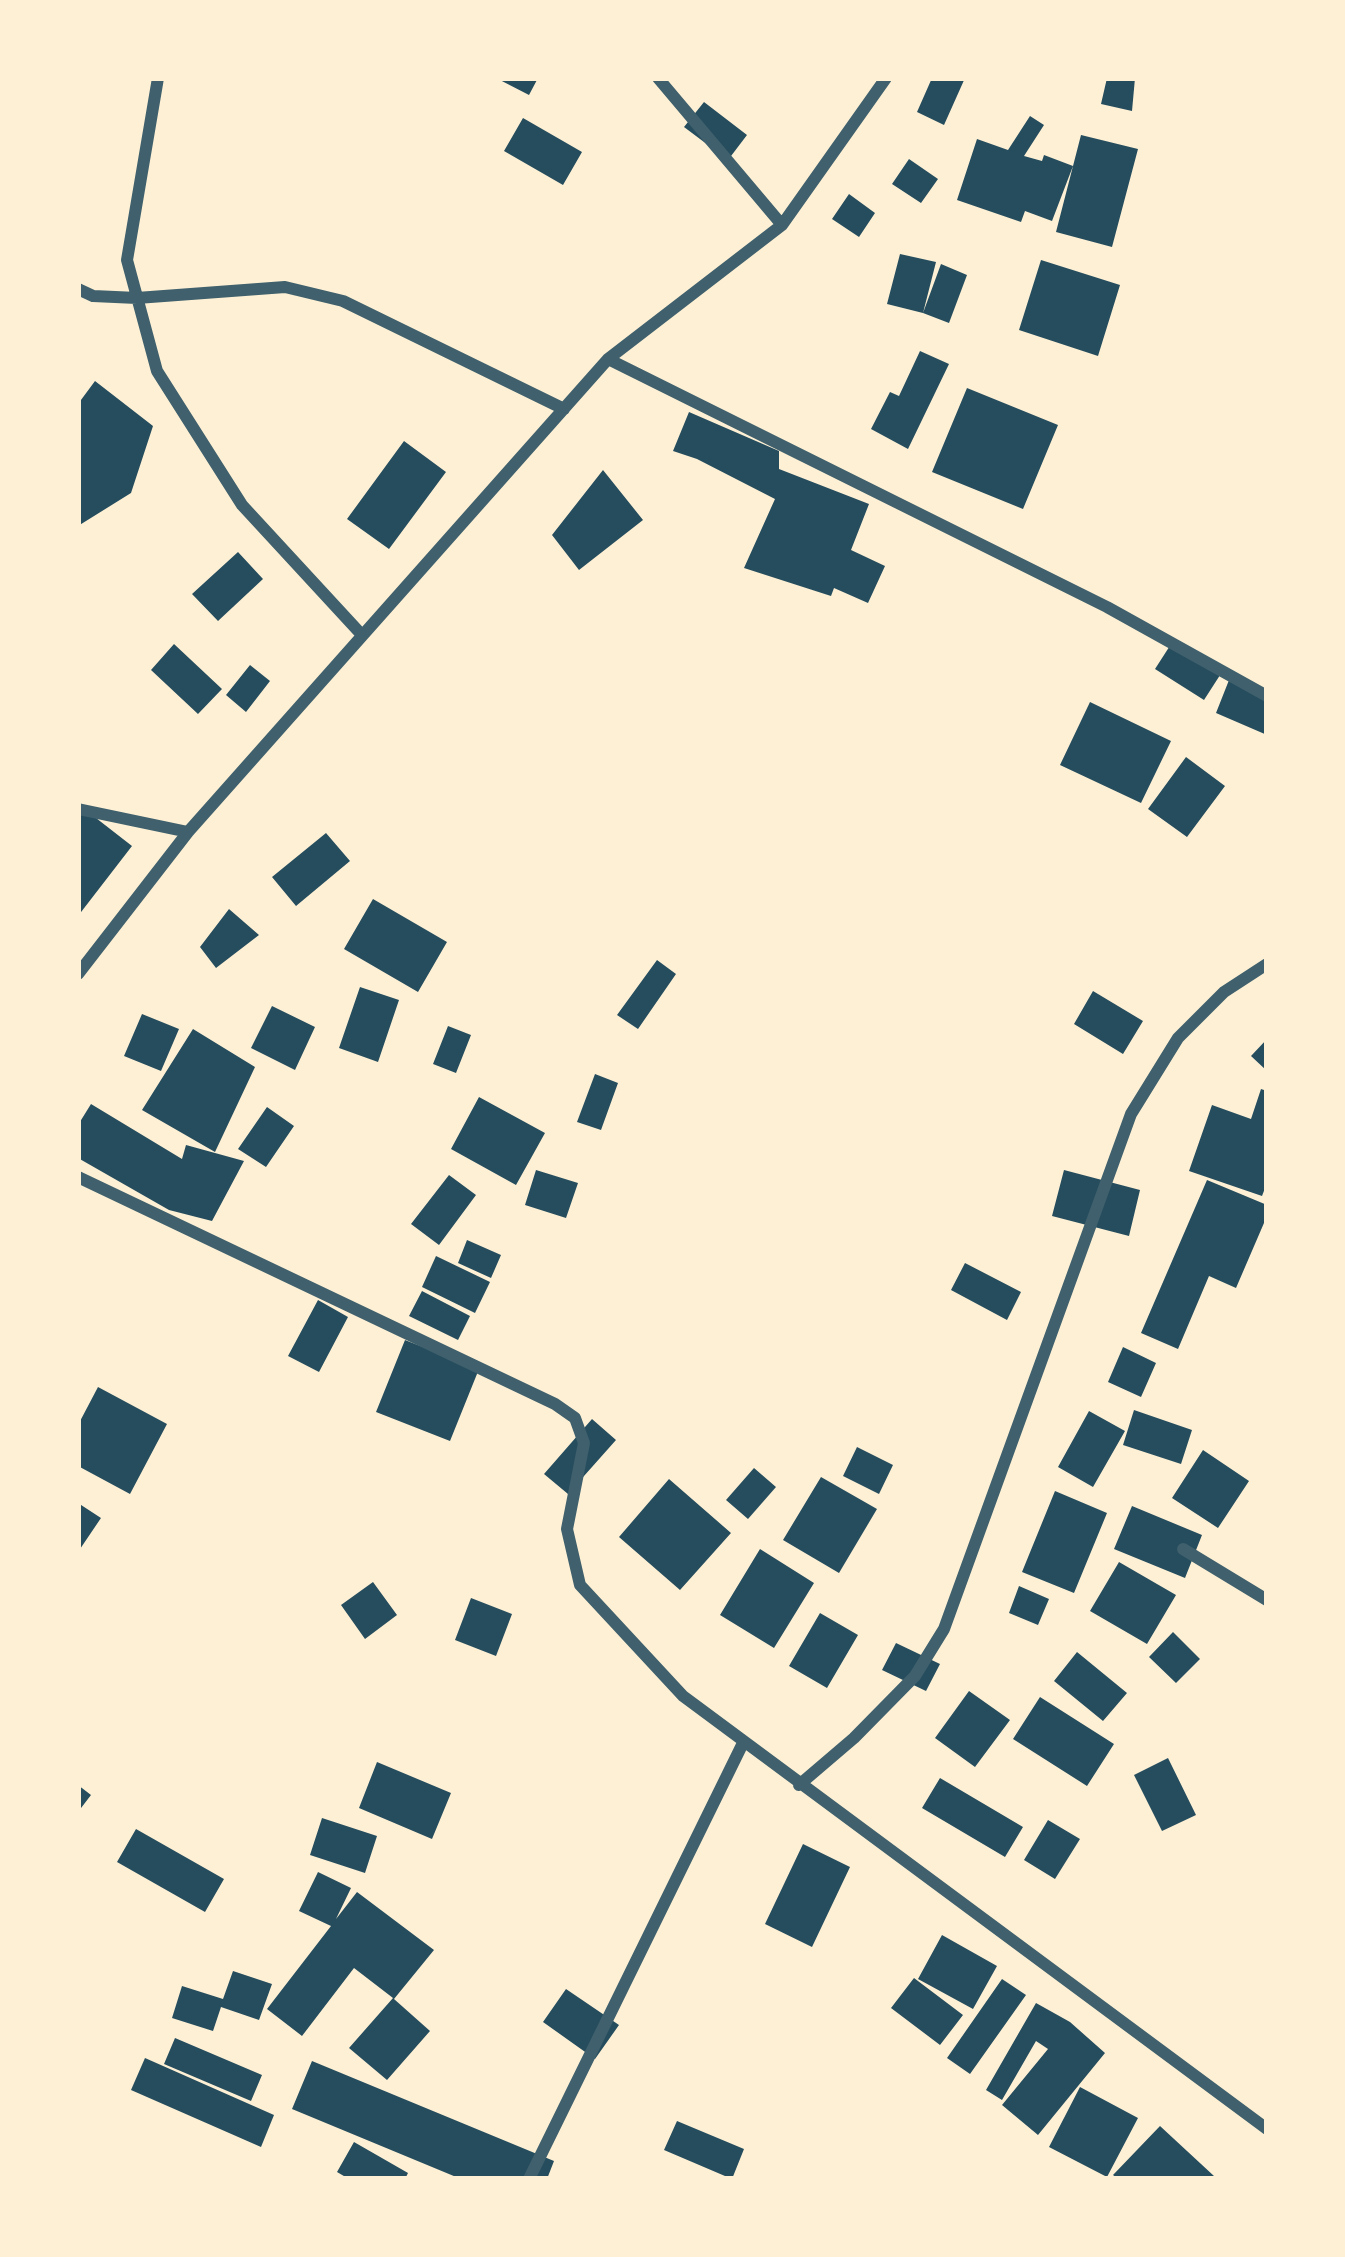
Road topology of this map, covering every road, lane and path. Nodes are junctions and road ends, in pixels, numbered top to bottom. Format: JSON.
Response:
{"nodes":[{"id":1,"x":158,"y":78,"type":"edge"},
{"id":2,"x":658,"y":78,"type":"edge"},
{"id":3,"x":886,"y":78,"type":"edge"},
{"id":4,"x":782,"y":225,"type":"junction"},
{"id":5,"x":78,"y":289,"type":"edge"},
{"id":6,"x":137,"y":298,"type":"junction"},
{"id":7,"x":608,"y":359,"type":"junction"},
{"id":8,"x":564,"y":409,"type":"junction"},
{"id":9,"x":361,"y":634,"type":"junction"},
{"id":10,"x":1267,"y":696,"type":"edge"},
{"id":11,"x":78,"y":809,"type":"edge"},
{"id":12,"x":188,"y":832,"type":"junction"},
{"id":13,"x":1267,"y":964,"type":"edge"},
{"id":14,"x":78,"y":974,"type":"edge"},
{"id":15,"x":78,"y":1177,"type":"edge"},
{"id":16,"x":1183,"y":1549,"type":"dead end"},
{"id":17,"x":1267,"y":1600,"type":"edge"},
{"id":18,"x":743,"y":1743,"type":"junction"},
{"id":19,"x":799,"y":1785,"type":"junction"},
{"id":20,"x":1267,"y":2129,"type":"edge"},
{"id":21,"x":529,"y":2179,"type":"edge"}],
"edges":[{"from":1,"to":6,"type":"street"},
{"from":2,"to":4,"type":"street"},
{"from":3,"to":4,"type":"street"},
{"from":4,"to":7,"type":"street"},
{"from":5,"to":6,"type":"street"},
{"from":6,"to":8,"type":"street"},
{"from":6,"to":9,"type":"street"},
{"from":7,"to":8,"type":"street"},
{"from":7,"to":10,"type":"street"},
{"from":8,"to":9,"type":"street"},
{"from":9,"to":12,"type":"street"},
{"from":11,"to":12,"type":"street"},
{"from":12,"to":14,"type":"street"},
{"from":13,"to":19,"type":"street"},
{"from":15,"to":18,"type":"street"},
{"from":16,"to":17,"type":"street"},
{"from":18,"to":19,"type":"street"},
{"from":18,"to":21,"type":"street"},
{"from":19,"to":20,"type":"street"}]}
